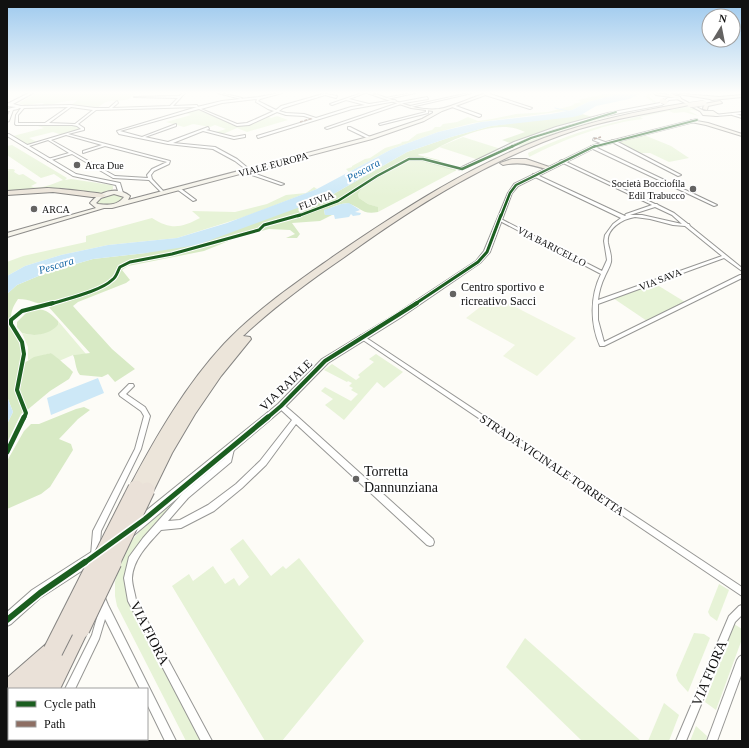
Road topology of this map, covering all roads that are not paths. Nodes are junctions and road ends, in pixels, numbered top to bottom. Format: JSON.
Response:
{"nodes":[{"id":1,"x":81,"y":128,"type":"edge"},
{"id":2,"x":129,"y":128,"type":"edge"},
{"id":3,"x":167,"y":128,"type":"edge"},
{"id":4,"x":208,"y":128,"type":"dead end"},
{"id":5,"x":287,"y":128,"type":"edge"},
{"id":6,"x":349,"y":128,"type":"dead end"},
{"id":7,"x":402,"y":128,"type":"edge"},
{"id":8,"x":559,"y":128,"type":"edge"},
{"id":9,"x":577,"y":128,"type":"edge"},
{"id":10,"x":587,"y":128,"type":"edge"},
{"id":11,"x":662,"y":128,"type":"edge"},
{"id":12,"x":725,"y":128,"type":"edge"},
{"id":13,"x":203,"y":130,"type":"junction"},
{"id":14,"x":8,"y":133,"type":"edge"},
{"id":15,"x":67,"y":135,"type":"junction"},
{"id":16,"x":742,"y":135,"type":"edge"},
{"id":17,"x":244,"y":136,"type":"dead end"},
{"id":18,"x":258,"y":137,"type":"dead end"},
{"id":19,"x":601,"y":137,"type":"dead end"},
{"id":20,"x":141,"y":138,"type":"junction"},
{"id":21,"x":370,"y":138,"type":"junction"},
{"id":22,"x":49,"y":140,"type":"junction"},
{"id":23,"x":613,"y":140,"type":"junction"},
{"id":24,"x":604,"y":143,"type":"junction"},
{"id":25,"x":168,"y":144,"type":"junction"},
{"id":26,"x":105,"y":145,"type":"junction"},
{"id":27,"x":26,"y":146,"type":"junction"},
{"id":28,"x":592,"y":147,"type":"junction"},
{"id":29,"x":84,"y":152,"type":"dead end"},
{"id":30,"x":525,"y":152,"type":"junction"},
{"id":31,"x":72,"y":153,"type":"junction"},
{"id":32,"x":48,"y":160,"type":"junction"},
{"id":33,"x":562,"y":161,"type":"junction"},
{"id":34,"x":503,"y":163,"type":"junction"},
{"id":35,"x":551,"y":167,"type":"junction"},
{"id":36,"x":460,"y":169,"type":"dead end"},
{"id":37,"x":246,"y":171,"type":"junction"},
{"id":38,"x":534,"y":175,"type":"junction"},
{"id":39,"x":679,"y":175,"type":"dead end"},
{"id":40,"x":150,"y":179,"type":"junction"},
{"id":41,"x":282,"y":184,"type":"dead end"},
{"id":42,"x":179,"y":189,"type":"junction"},
{"id":43,"x":163,"y":192,"type":"junction"},
{"id":44,"x":7,"y":193,"type":"edge"},
{"id":45,"x":105,"y":194,"type":"junction"},
{"id":46,"x":123,"y":194,"type":"junction"},
{"id":47,"x":81,"y":195,"type":"junction"},
{"id":48,"x":194,"y":200,"type":"dead end"},
{"id":49,"x":93,"y":203,"type":"junction"},
{"id":50,"x":121,"y":203,"type":"junction"},
{"id":51,"x":656,"y":205,"type":"junction"},
{"id":52,"x":715,"y":205,"type":"dead end"},
{"id":53,"x":104,"y":207,"type":"junction"},
{"id":54,"x":633,"y":213,"type":"junction"},
{"id":55,"x":77,"y":214,"type":"junction"},
{"id":56,"x":638,"y":217,"type":"junction"},
{"id":57,"x":625,"y":218,"type":"junction"},
{"id":58,"x":500,"y":220,"type":"junction"},
{"id":59,"x":688,"y":226,"type":"junction"},
{"id":60,"x":7,"y":234,"type":"edge"},
{"id":61,"x":725,"y":256,"type":"junction"},
{"id":62,"x":742,"y":270,"type":"edge"},
{"id":63,"x":603,"y":273,"type":"junction"},
{"id":64,"x":742,"y":276,"type":"edge"},
{"id":65,"x":596,"y":303,"type":"junction"},
{"id":66,"x":362,"y":337,"type":"junction"},
{"id":67,"x":131,"y":386,"type":"dead end"},
{"id":68,"x":281,"y":406,"type":"junction"},
{"id":69,"x":296,"y":419,"type":"junction"},
{"id":70,"x":172,"y":432,"type":"junction"},
{"id":71,"x":230,"y":449,"type":"junction"},
{"id":72,"x":141,"y":489,"type":"junction"},
{"id":73,"x":160,"y":526,"type":"junction"},
{"id":74,"x":430,"y":542,"type":"dead end"},
{"id":75,"x":92,"y":558,"type":"junction"},
{"id":76,"x":742,"y":592,"type":"edge"},
{"id":77,"x":104,"y":608,"type":"junction"},
{"id":78,"x":742,"y":609,"type":"edge"},
{"id":79,"x":7,"y":620,"type":"edge"},
{"id":80,"x":53,"y":650,"type":"junction"},
{"id":81,"x":742,"y":660,"type":"edge"},
{"id":82,"x":9,"y":688,"type":"edge"},
{"id":83,"x":34,"y":688,"type":"edge"},
{"id":84,"x":50,"y":688,"type":"edge"},
{"id":85,"x":70,"y":688,"type":"edge"},
{"id":86,"x":144,"y":688,"type":"edge"},
{"id":87,"x":148,"y":695,"type":"edge"},
{"id":88,"x":171,"y":741,"type":"edge"},
{"id":89,"x":207,"y":741,"type":"edge"},
{"id":90,"x":681,"y":741,"type":"edge"},
{"id":91,"x":712,"y":741,"type":"edge"}],
"edges":[{"from":1,"to":15,"type":"street"},
{"from":2,"to":20,"type":"street"},
{"from":3,"to":20,"type":"street"},
{"from":4,"to":13,"type":"street"},
{"from":5,"to":18,"type":"street"},
{"from":6,"to":21,"type":"street"},
{"from":7,"to":21,"type":"main road","name":"VIALE EUROPA"},
{"from":8,"to":36,"type":"street"},
{"from":9,"to":70,"type":"highway"},
{"from":10,"to":30,"type":"highway"},
{"from":11,"to":23,"type":"street","name":"VIA RAIALE"},
{"from":12,"to":16,"type":"main road"},
{"from":13,"to":17,"type":"street"},
{"from":13,"to":25,"type":"street"},
{"from":14,"to":27,"type":"street"},
{"from":14,"to":45,"type":"street"},
{"from":15,"to":22,"type":"street"},
{"from":15,"to":26,"type":"street"},
{"from":19,"to":24,"type":"street"},
{"from":20,"to":25,"type":"street"},
{"from":21,"to":37,"type":"main road","name":"VIALE EUROPA"},
{"from":22,"to":27,"type":"street"},
{"from":22,"to":31,"type":"street"},
{"from":23,"to":24,"type":"street","name":"VIA RAIALE"},
{"from":23,"to":39,"type":"street"},
{"from":24,"to":28,"type":"street","name":"VIA RAIALE"},
{"from":25,"to":37,"type":"street"},
{"from":26,"to":29,"type":"street"},
{"from":26,"to":40,"type":"street"},
{"from":27,"to":32,"type":"street"},
{"from":28,"to":33,"type":"street","name":"VIA RAIALE"},
{"from":28,"to":52,"type":"street"},
{"from":30,"to":34,"type":"highway"},
{"from":30,"to":35,"type":"highway"},
{"from":31,"to":32,"type":"street"},
{"from":31,"to":40,"type":"street"},
{"from":32,"to":46,"type":"street"},
{"from":33,"to":35,"type":"street","name":"VIA RAIALE"},
{"from":33,"to":51,"type":"street"},
{"from":34,"to":35,"type":"highway"},
{"from":34,"to":70,"type":"highway"},
{"from":35,"to":38,"type":"street","name":"VIA RAIALE"},
{"from":37,"to":41,"type":"street"},
{"from":37,"to":42,"type":"main road","name":"VIALE EUROPA"},
{"from":38,"to":57,"type":"street"},
{"from":38,"to":58,"type":"street","name":"VIA RAIALE"},
{"from":40,"to":43,"type":"street"},
{"from":42,"to":43,"type":"main road","name":"VIALE EUROPA"},
{"from":42,"to":48,"type":"street"},
{"from":43,"to":46,"type":"main road","name":"VIALE EUROPA"},
{"from":43,"to":50,"type":"main road","name":"VIALE EUROPA"},
{"from":44,"to":47,"type":"highway"},
{"from":45,"to":46,"type":"main road","name":"VIALE EUROPA"},
{"from":45,"to":47,"type":"highway"},
{"from":45,"to":49,"type":"main road"},
{"from":46,"to":50,"type":"main road"},
{"from":47,"to":49,"type":"highway"},
{"from":49,"to":53,"type":"main road"},
{"from":49,"to":55,"type":"main road"},
{"from":50,"to":53,"type":"main road","name":"VIALE EUROPA"},
{"from":51,"to":54,"type":"street"},
{"from":51,"to":59,"type":"street"},
{"from":53,"to":55,"type":"main road"},
{"from":54,"to":56,"type":"street"},
{"from":54,"to":57,"type":"street"},
{"from":55,"to":60,"type":"main road"},
{"from":56,"to":57,"type":"street"},
{"from":56,"to":59,"type":"street"},
{"from":57,"to":63,"type":"street"},
{"from":58,"to":63,"type":"street","name":"VIA BARICELLO"},
{"from":58,"to":66,"type":"street","name":"VIA RAIALE"},
{"from":59,"to":61,"type":"street"},
{"from":61,"to":62,"type":"street"},
{"from":61,"to":65,"type":"street","name":"VIA SAVA"},
{"from":63,"to":65,"type":"street"},
{"from":64,"to":65,"type":"street"},
{"from":66,"to":68,"type":"street","name":"VIA RAIALE"},
{"from":66,"to":76,"type":"street","name":"STRADA VICINALE TORRETTA"},
{"from":67,"to":75,"type":"street"},
{"from":68,"to":69,"type":"street","name":"VIA RAIALE"},
{"from":68,"to":71,"type":"street","name":"VIA RAIALE"},
{"from":69,"to":73,"type":"street"},
{"from":69,"to":74,"type":"street","name":"VIA RAIALE"},
{"from":70,"to":72,"type":"highway"},
{"from":71,"to":73,"type":"street","name":"VIA FIORA"},
{"from":71,"to":75,"type":"street","name":"VIA RAIALE"},
{"from":72,"to":80,"type":"highway","bridge":true},
{"from":72,"to":84,"type":"highway","bridge":true},
{"from":73,"to":89,"type":"street","name":"VIA FIORA"},
{"from":75,"to":77,"type":"street"},
{"from":75,"to":79,"type":"street","name":"VIA RAIALE"},
{"from":77,"to":85,"type":"street"},
{"from":77,"to":86,"type":"street"},
{"from":78,"to":90,"type":"street","name":"VIA FIORA"},
{"from":80,"to":82,"type":"highway"},
{"from":80,"to":83,"type":"highway"},
{"from":81,"to":91,"type":"street","name":"VIA FIORA"},
{"from":87,"to":88,"type":"street"}]}
